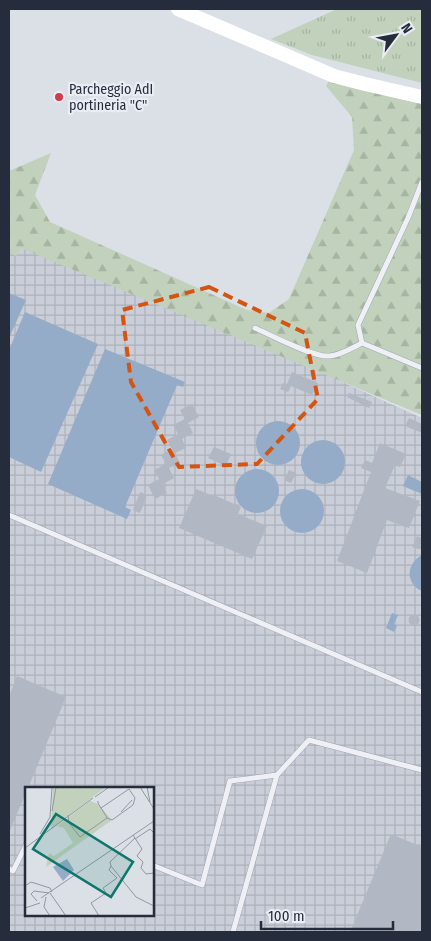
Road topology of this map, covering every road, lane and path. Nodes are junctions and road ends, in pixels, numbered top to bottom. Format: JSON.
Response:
{"nodes":[{"id":1,"x":178,"y":9,"type":"edge"},
{"id":2,"x":422,"y":99,"type":"edge"},
{"id":3,"x":422,"y":182,"type":"edge"},
{"id":4,"x":255,"y":328,"type":"dead end"},
{"id":5,"x":362,"y":343,"type":"junction"},
{"id":6,"x":422,"y":368,"type":"edge"},
{"id":7,"x":9,"y":515,"type":"edge"},
{"id":8,"x":422,"y":692,"type":"edge"},
{"id":9,"x":422,"y":770,"type":"edge"},
{"id":10,"x":276,"y":775,"type":"junction"},
{"id":11,"x":25,"y":847,"type":"edge"},
{"id":12,"x":154,"y":866,"type":"edge"},
{"id":13,"x":9,"y":869,"type":"edge"},
{"id":14,"x":233,"y":932,"type":"edge"}],
"edges":[{"from":1,"to":2,"type":"street"},
{"from":3,"to":5,"type":"lane"},
{"from":4,"to":5,"type":"lane"},
{"from":5,"to":6,"type":"lane"},
{"from":7,"to":8,"type":"lane"},
{"from":9,"to":10,"type":"lane"},
{"from":10,"to":12,"type":"lane"},
{"from":10,"to":14,"type":"lane"},
{"from":11,"to":13,"type":"lane"}]}
